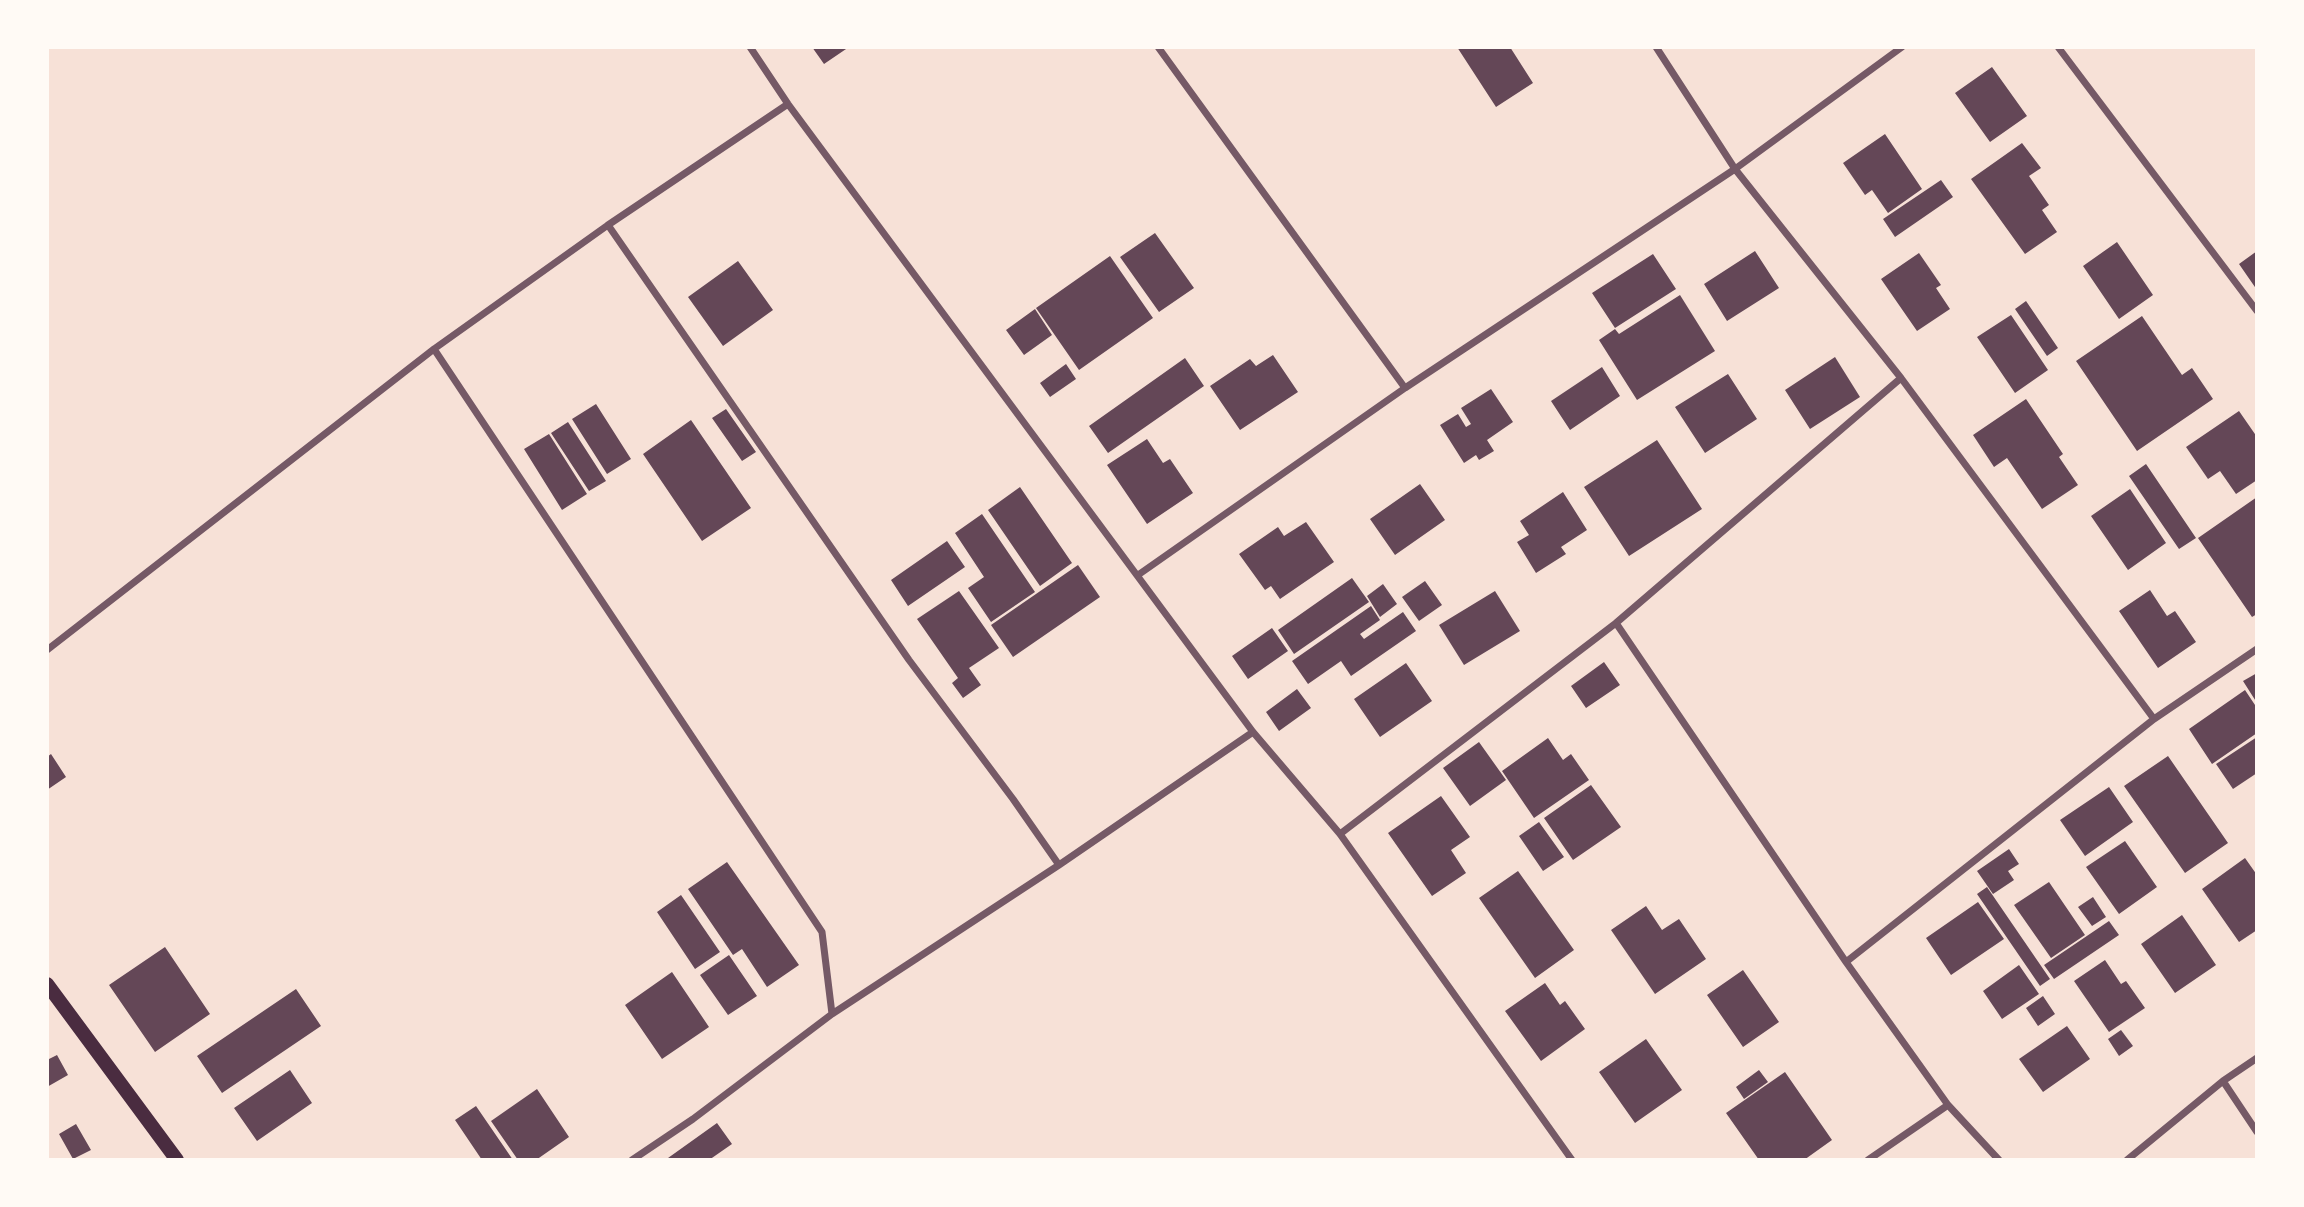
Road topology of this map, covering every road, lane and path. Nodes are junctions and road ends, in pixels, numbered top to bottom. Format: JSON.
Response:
{"nodes":[{"id":1,"x":750,"y":47,"type":"edge"},
{"id":2,"x":1158,"y":47,"type":"edge"},
{"id":3,"x":1657,"y":47,"type":"edge"},
{"id":4,"x":1902,"y":47,"type":"edge"},
{"id":5,"x":2058,"y":47,"type":"edge"},
{"id":6,"x":788,"y":104,"type":"junction"},
{"id":7,"x":1735,"y":169,"type":"junction"},
{"id":8,"x":608,"y":225,"type":"junction"},
{"id":9,"x":2257,"y":311,"type":"edge"},
{"id":10,"x":434,"y":349,"type":"junction"},
{"id":11,"x":1901,"y":378,"type":"junction"},
{"id":12,"x":1405,"y":388,"type":"junction"},
{"id":13,"x":1138,"y":575,"type":"junction"},
{"id":14,"x":1616,"y":623,"type":"junction"},
{"id":15,"x":2257,"y":649,"type":"edge"},
{"id":16,"x":47,"y":650,"type":"edge"},
{"id":17,"x":2154,"y":719,"type":"junction"},
{"id":18,"x":1253,"y":732,"type":"junction"},
{"id":19,"x":1340,"y":834,"type":"junction"},
{"id":20,"x":1059,"y":865,"type":"junction"},
{"id":21,"x":1846,"y":962,"type":"junction"},
{"id":22,"x":47,"y":984,"type":"edge"},
{"id":23,"x":832,"y":1014,"type":"junction"},
{"id":24,"x":2257,"y":1058,"type":"edge"},
{"id":25,"x":2223,"y":1081,"type":"junction"},
{"id":26,"x":1948,"y":1105,"type":"junction"},
{"id":27,"x":2257,"y":1132,"type":"edge"},
{"id":28,"x":177,"y":1160,"type":"edge"},
{"id":29,"x":632,"y":1160,"type":"edge"},
{"id":30,"x":1572,"y":1160,"type":"edge"},
{"id":31,"x":1868,"y":1160,"type":"edge"},
{"id":32,"x":1999,"y":1160,"type":"edge"},
{"id":33,"x":2127,"y":1160,"type":"edge"}],
"edges":[{"from":1,"to":6,"type":"street"},
{"from":2,"to":12,"type":"street"},
{"from":3,"to":7,"type":"street"},
{"from":4,"to":7,"type":"street"},
{"from":5,"to":9,"type":"street"},
{"from":6,"to":8,"type":"street"},
{"from":6,"to":13,"type":"street"},
{"from":7,"to":11,"type":"street"},
{"from":7,"to":12,"type":"street"},
{"from":8,"to":10,"type":"street"},
{"from":8,"to":20,"type":"street"},
{"from":10,"to":16,"type":"street"},
{"from":10,"to":23,"type":"street"},
{"from":11,"to":14,"type":"street"},
{"from":11,"to":17,"type":"street"},
{"from":12,"to":13,"type":"street"},
{"from":13,"to":18,"type":"street"},
{"from":14,"to":19,"type":"street"},
{"from":14,"to":21,"type":"street"},
{"from":15,"to":17,"type":"street"},
{"from":17,"to":21,"type":"street"},
{"from":18,"to":19,"type":"street"},
{"from":18,"to":20,"type":"street"},
{"from":19,"to":30,"type":"street"},
{"from":20,"to":23,"type":"street"},
{"from":21,"to":26,"type":"street"},
{"from":22,"to":28,"type":"main road"},
{"from":23,"to":29,"type":"street"},
{"from":24,"to":25,"type":"street"},
{"from":25,"to":27,"type":"street"},
{"from":25,"to":33,"type":"street"},
{"from":26,"to":31,"type":"street"},
{"from":26,"to":32,"type":"street"}]}
